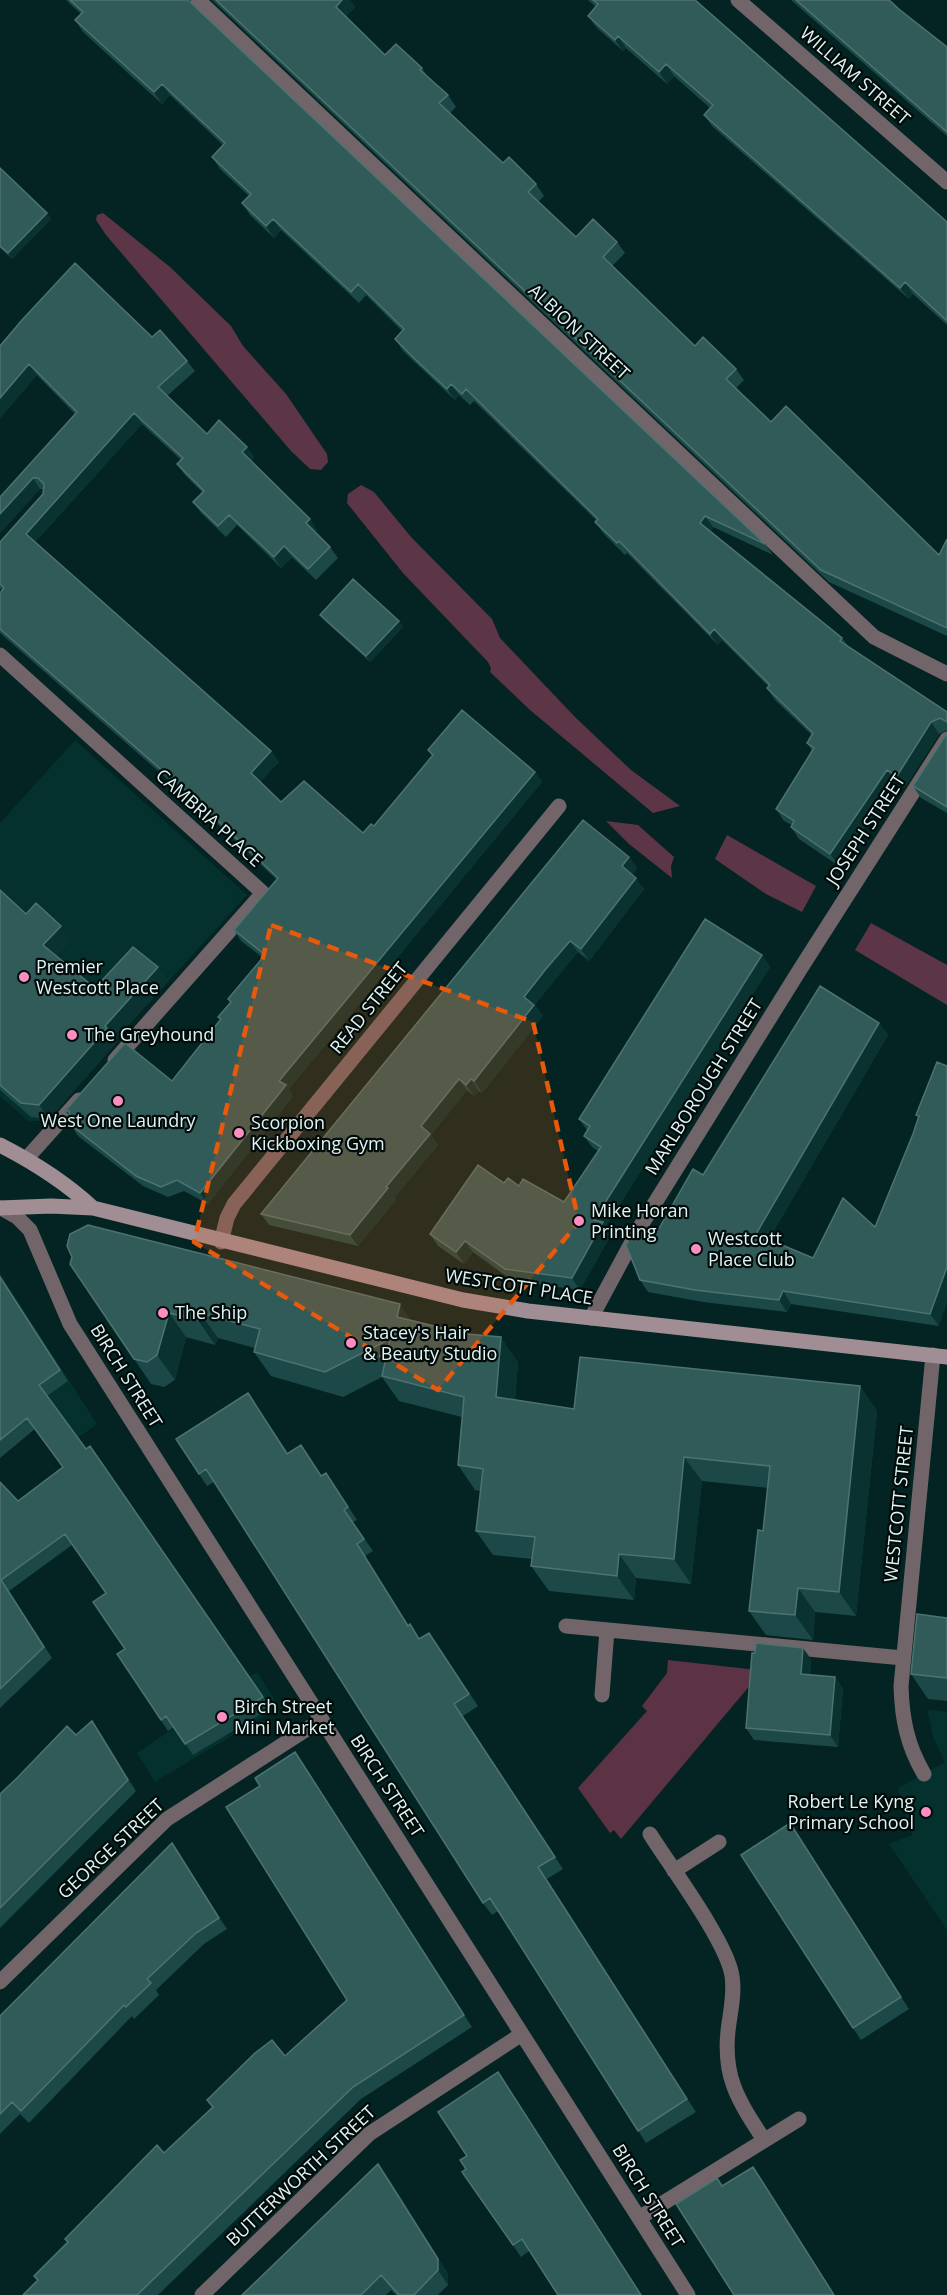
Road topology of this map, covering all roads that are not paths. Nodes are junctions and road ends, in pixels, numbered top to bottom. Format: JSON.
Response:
{"nodes":[{"id":1,"x":198,"y":0,"type":"edge"},
{"id":2,"x":738,"y":0,"type":"edge"},
{"id":3,"x":947,"y":182,"type":"edge"},
{"id":4,"x":0,"y":655,"type":"edge"},
{"id":5,"x":947,"y":674,"type":"edge"},
{"id":6,"x":947,"y":739,"type":"edge"},
{"id":7,"x":560,"y":806,"type":"dead end"},
{"id":8,"x":818,"y":942,"type":"joint"},
{"id":9,"x":106,"y":1070,"type":"edge"},
{"id":10,"x":91,"y":1087,"type":"edge"},
{"id":11,"x":0,"y":1145,"type":"edge"},
{"id":12,"x":27,"y":1158,"type":"junction"},
{"id":13,"x":1,"y":1208,"type":"edge"},
{"id":14,"x":93,"y":1208,"type":"junction"},
{"id":15,"x":221,"y":1242,"type":"junction"},
{"id":16,"x":591,"y":1318,"type":"junction"},
{"id":17,"x":940,"y":1356,"type":"edge"},
{"id":18,"x":566,"y":1626,"type":"dead end"},
{"id":19,"x":607,"y":1630,"type":"junction"},
{"id":20,"x":903,"y":1658,"type":"junction"},
{"id":21,"x":602,"y":1695,"type":"dead end"},
{"id":22,"x":321,"y":1720,"type":"junction"},
{"id":23,"x":924,"y":1774,"type":"dead end"},
{"id":24,"x":650,"y":1834,"type":"dead end"},
{"id":25,"x":719,"y":1842,"type":"dead end"},
{"id":26,"x":674,"y":1872,"type":"junction"},
{"id":27,"x":0,"y":1982,"type":"edge"},
{"id":28,"x":522,"y":2034,"type":"junction"},
{"id":29,"x":799,"y":2119,"type":"dead end"},
{"id":30,"x":764,"y":2140,"type":"junction"},
{"id":31,"x":639,"y":2218,"type":"junction"},
{"id":32,"x":202,"y":2295,"type":"edge"},
{"id":33,"x":688,"y":2295,"type":"edge"}],
"edges":[{"from":1,"to":5,"type":"street","name":"ALBION STREET"},
{"from":2,"to":3,"type":"street","name":"WILLIAM STREET"},
{"from":4,"to":9,"type":"street","name":"CAMBRIA PLACE"},
{"from":6,"to":8,"type":"street","name":"JOSEPH STREET"},
{"from":7,"to":15,"type":"street","name":"READ STREET"},
{"from":8,"to":16,"type":"street","name":"MARLBOROUGH STREET"},
{"from":10,"to":12,"type":"street"},
{"from":11,"to":12,"type":"main road","name":"WESTCOTT PLACE"},
{"from":12,"to":14,"type":"main road","name":"WESTCOTT PLACE"},
{"from":13,"to":14,"type":"main road","name":"WESTCOTT PLACE"},
{"from":13,"to":22,"type":"street","name":"BIRCH STREET"},
{"from":14,"to":15,"type":"main road","name":"WESTCOTT PLACE"},
{"from":15,"to":16,"type":"main road","name":"WESTCOTT PLACE"},
{"from":16,"to":17,"type":"main road","name":"WESTCOTT PLACE"},
{"from":17,"to":20,"type":"street","name":"WESTCOTT STREET"},
{"from":18,"to":19,"type":"street"},
{"from":19,"to":20,"type":"street"},
{"from":19,"to":21,"type":"street"},
{"from":20,"to":23,"type":"street","name":"WESTCOTT STREET"},
{"from":22,"to":27,"type":"street","name":"GEORGE STREET"},
{"from":22,"to":28,"type":"street","name":"BIRCH STREET"},
{"from":24,"to":26,"type":"street"},
{"from":25,"to":26,"type":"street"},
{"from":26,"to":30,"type":"street"},
{"from":28,"to":31,"type":"street","name":"BIRCH STREET"},
{"from":28,"to":32,"type":"street","name":"BUTTERWORTH STREET"},
{"from":29,"to":30,"type":"street"},
{"from":30,"to":31,"type":"street"},
{"from":31,"to":33,"type":"street","name":"BIRCH STREET"}]}
